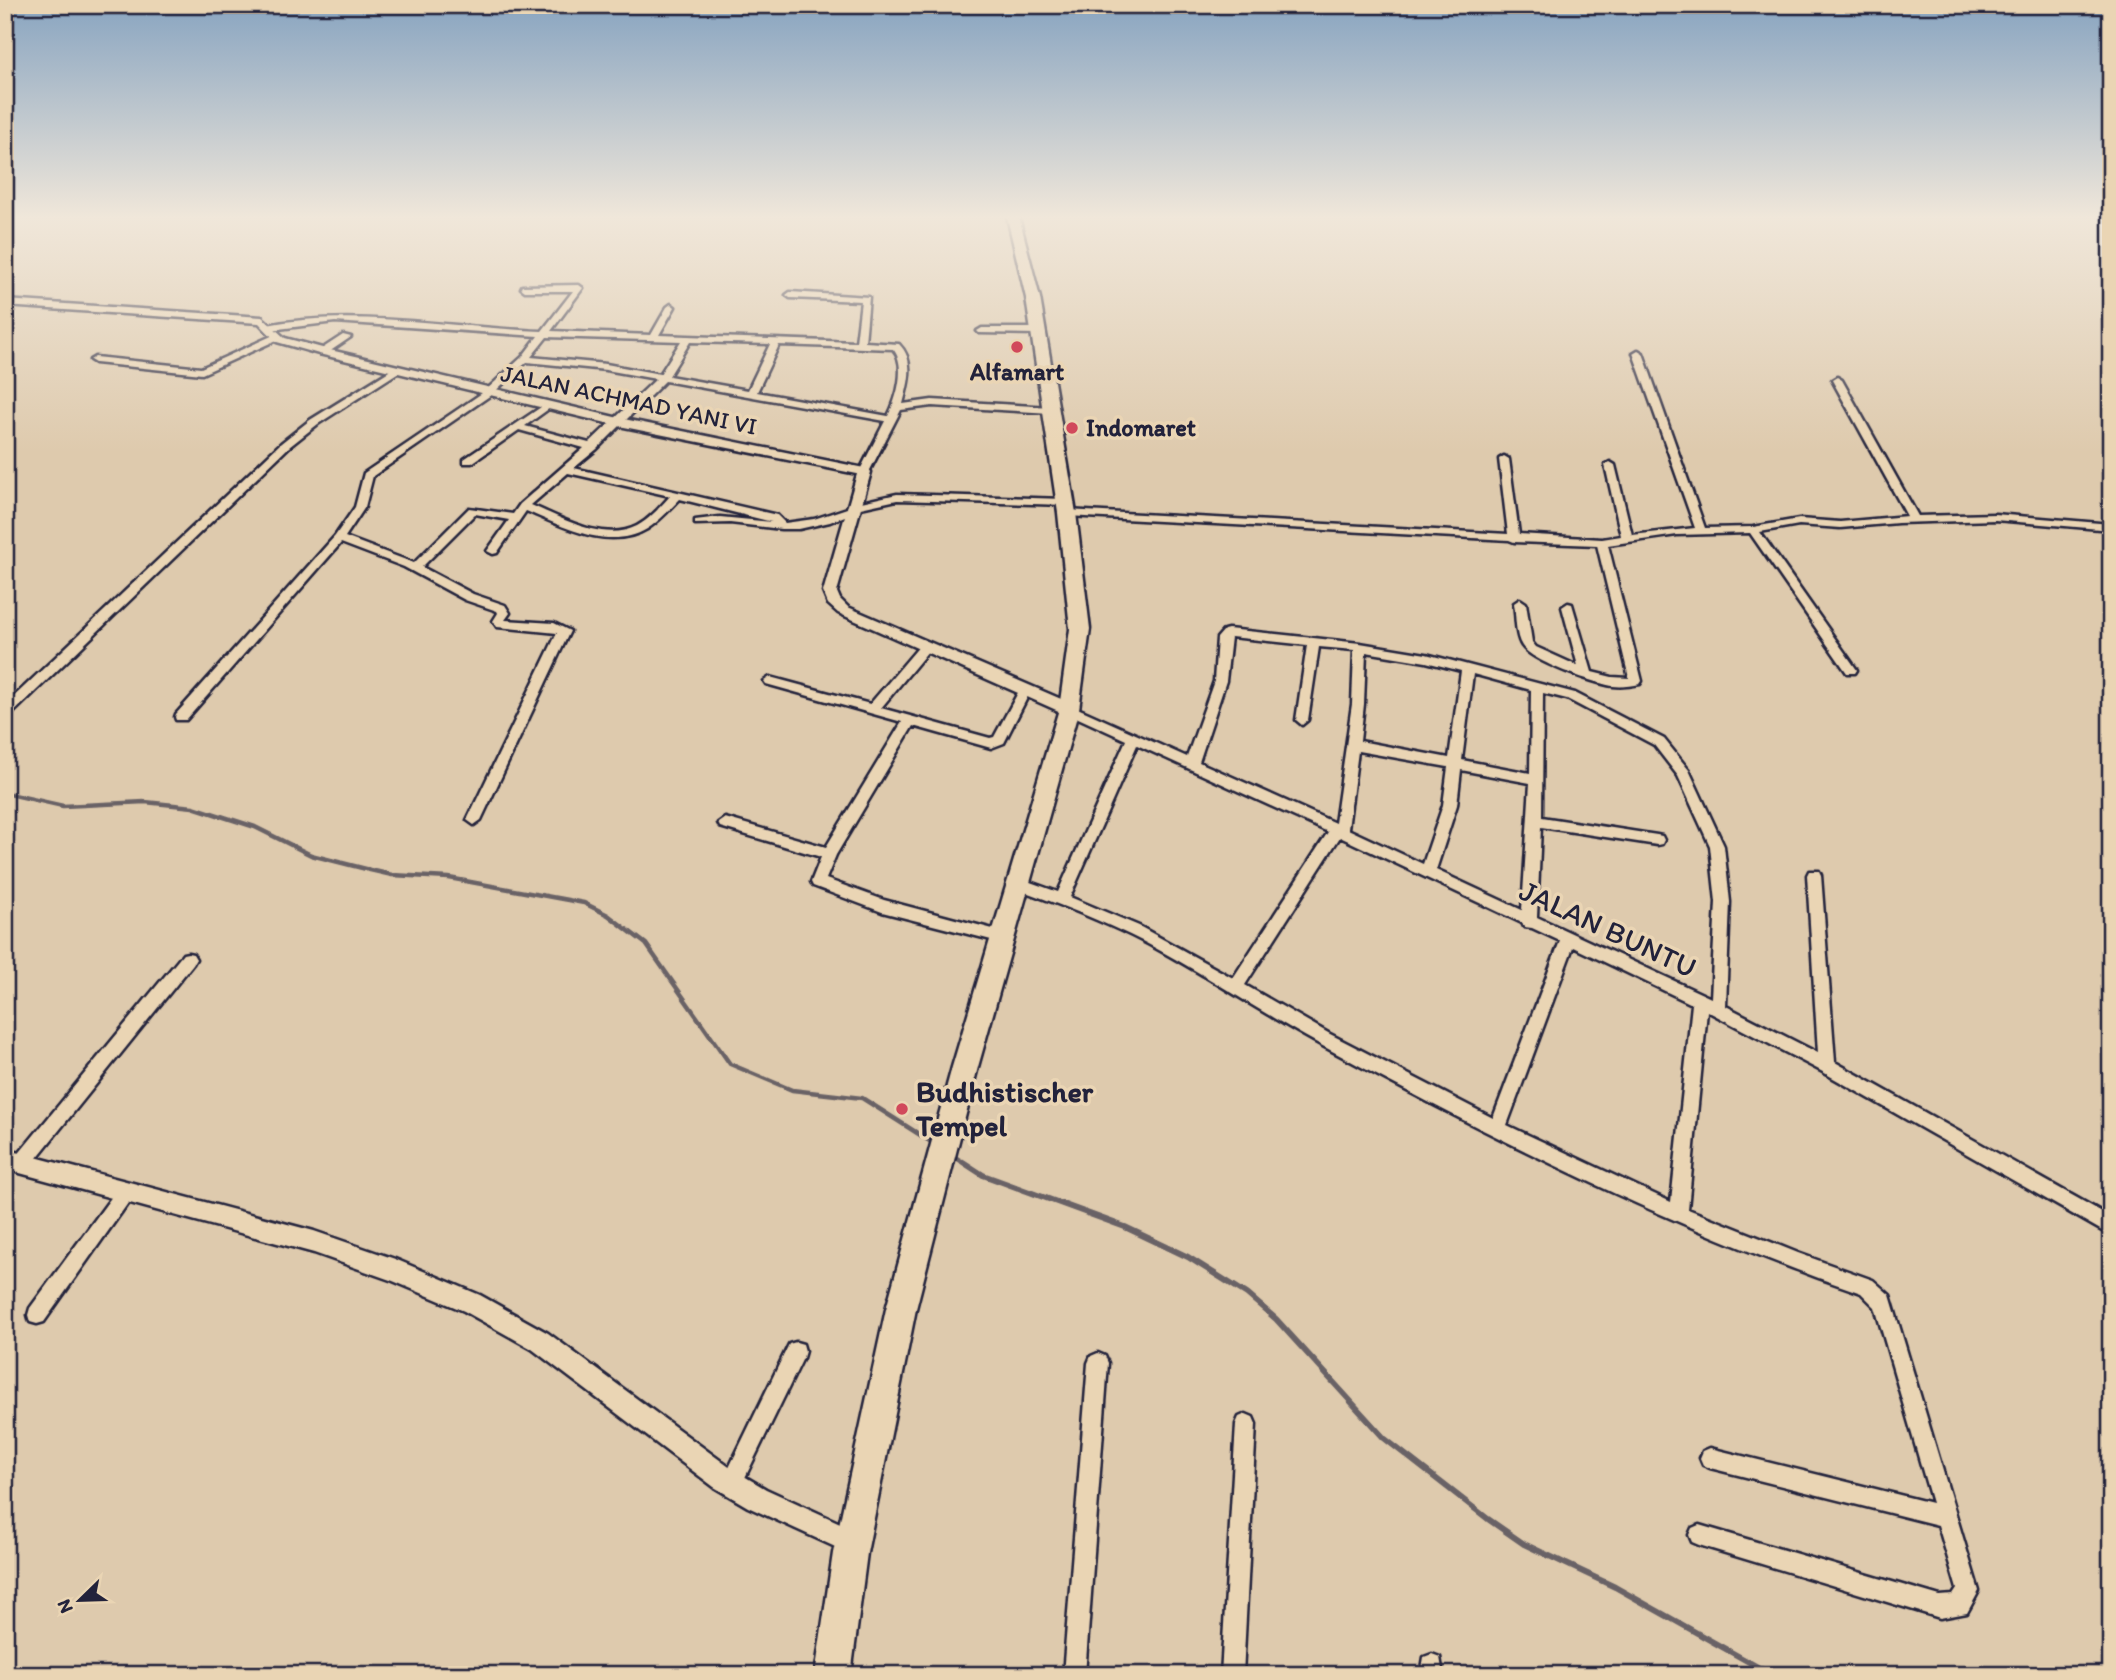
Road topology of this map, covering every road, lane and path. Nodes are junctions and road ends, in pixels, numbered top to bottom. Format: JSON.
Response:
{"nodes":[{"id":1,"x":574,"y":295,"type":"edge"},
{"id":2,"x":798,"y":295,"type":"edge"},
{"id":3,"x":1032,"y":295,"type":"edge"},
{"id":4,"x":5,"y":303,"type":"edge"},
{"id":5,"x":671,"y":307,"type":"dead end"},
{"id":6,"x":982,"y":331,"type":"dead end"},
{"id":7,"x":1038,"y":331,"type":"junction"},
{"id":8,"x":273,"y":332,"type":"junction"},
{"id":9,"x":548,"y":332,"type":"junction"},
{"id":10,"x":655,"y":335,"type":"junction"},
{"id":11,"x":346,"y":337,"type":"dead end"},
{"id":12,"x":688,"y":338,"type":"junction"},
{"id":13,"x":776,"y":342,"type":"junction"},
{"id":14,"x":860,"y":344,"type":"junction"},
{"id":15,"x":323,"y":352,"type":"junction"},
{"id":16,"x":1638,"y":353,"type":"dead end"},
{"id":17,"x":525,"y":359,"type":"junction"},
{"id":18,"x":95,"y":360,"type":"dead end"},
{"id":19,"x":397,"y":370,"type":"junction"},
{"id":20,"x":663,"y":377,"type":"junction"},
{"id":21,"x":1838,"y":380,"type":"dead end"},
{"id":22,"x":488,"y":393,"type":"junction"},
{"id":23,"x":751,"y":394,"type":"junction"},
{"id":24,"x":547,"y":406,"type":"junction"},
{"id":25,"x":897,"y":408,"type":"junction"},
{"id":26,"x":1051,"y":410,"type":"junction"},
{"id":27,"x":890,"y":419,"type":"junction"},
{"id":28,"x":619,"y":422,"type":"junction"},
{"id":29,"x":518,"y":427,"type":"junction"},
{"id":30,"x":593,"y":447,"type":"junction"},
{"id":31,"x":1504,"y":459,"type":"dead end"},
{"id":32,"x":468,"y":461,"type":"dead end"},
{"id":33,"x":1610,"y":465,"type":"dead end"},
{"id":34,"x":566,"y":469,"type":"junction"},
{"id":35,"x":864,"y":472,"type":"junction"},
{"id":36,"x":678,"y":494,"type":"junction"},
{"id":37,"x":853,"y":505,"type":"junction"},
{"id":38,"x":524,"y":506,"type":"junction"},
{"id":39,"x":1066,"y":508,"type":"junction"},
{"id":40,"x":516,"y":518,"type":"junction"},
{"id":41,"x":1913,"y":519,"type":"junction"},
{"id":42,"x":699,"y":522,"type":"dead end"},
{"id":43,"x":781,"y":524,"type":"junction"},
{"id":44,"x":2111,"y":527,"type":"edge"},
{"id":45,"x":1753,"y":530,"type":"junction"},
{"id":46,"x":1701,"y":531,"type":"junction"},
{"id":47,"x":1628,"y":537,"type":"junction"},
{"id":48,"x":340,"y":538,"type":"junction"},
{"id":49,"x":1514,"y":539,"type":"junction"},
{"id":50,"x":1602,"y":542,"type":"junction"},
{"id":51,"x":493,"y":551,"type":"dead end"},
{"id":52,"x":415,"y":568,"type":"junction"},
{"id":53,"x":1520,"y":603,"type":"dead end"},
{"id":54,"x":1568,"y":607,"type":"dead end"},
{"id":55,"x":1314,"y":642,"type":"junction"},
{"id":56,"x":925,"y":647,"type":"junction"},
{"id":57,"x":1360,"y":647,"type":"junction"},
{"id":58,"x":1466,"y":670,"type":"junction"},
{"id":59,"x":1851,"y":670,"type":"dead end"},
{"id":60,"x":1586,"y":674,"type":"junction"},
{"id":61,"x":770,"y":681,"type":"dead end"},
{"id":62,"x":1537,"y":687,"type":"junction"},
{"id":63,"x":1025,"y":690,"type":"junction"},
{"id":64,"x":1069,"y":709,"type":"junction"},
{"id":65,"x":872,"y":710,"type":"junction"},
{"id":66,"x":5,"y":713,"type":"edge"},
{"id":67,"x":181,"y":717,"type":"dead end"},
{"id":68,"x":1302,"y":720,"type":"dead end"},
{"id":69,"x":909,"y":721,"type":"junction"},
{"id":70,"x":1134,"y":737,"type":"junction"},
{"id":71,"x":1353,"y":745,"type":"junction"},
{"id":72,"x":1192,"y":763,"type":"junction"},
{"id":73,"x":1454,"y":766,"type":"junction"},
{"id":74,"x":1538,"y":779,"type":"junction"},
{"id":75,"x":474,"y":820,"type":"dead end"},
{"id":76,"x":1534,"y":821,"type":"junction"},
{"id":77,"x":725,"y":823,"type":"dead end"},
{"id":78,"x":1339,"y":831,"type":"junction"},
{"id":79,"x":1657,"y":840,"type":"dead end"},
{"id":80,"x":829,"y":854,"type":"junction"},
{"id":81,"x":1427,"y":874,"type":"junction"},
{"id":82,"x":1814,"y":875,"type":"dead end"},
{"id":83,"x":1018,"y":884,"type":"junction"},
{"id":84,"x":1062,"y":899,"type":"junction"},
{"id":85,"x":1529,"y":923,"type":"junction"},
{"id":86,"x":1003,"y":937,"type":"junction"},
{"id":87,"x":1568,"y":940,"type":"junction"},
{"id":88,"x":188,"y":959,"type":"dead end"},
{"id":89,"x":1235,"y":988,"type":"junction"},
{"id":90,"x":1700,"y":1000,"type":"junction"},
{"id":91,"x":1718,"y":1009,"type":"junction"},
{"id":92,"x":1827,"y":1066,"type":"junction"},
{"id":93,"x":1498,"y":1128,"type":"junction"},
{"id":94,"x":13,"y":1161,"type":"edge"},
{"id":95,"x":127,"y":1190,"type":"junction"},
{"id":96,"x":1679,"y":1213,"type":"junction"},
{"id":97,"x":2111,"y":1227,"type":"edge"},
{"id":98,"x":37,"y":1315,"type":"dead end"},
{"id":99,"x":796,"y":1351,"type":"dead end"},
{"id":100,"x":1098,"y":1363,"type":"dead end"},
{"id":101,"x":1246,"y":1424,"type":"dead end"},
{"id":102,"x":1710,"y":1458,"type":"dead end"},
{"id":103,"x":732,"y":1483,"type":"junction"},
{"id":104,"x":1943,"y":1516,"type":"junction"},
{"id":105,"x":1699,"y":1535,"type":"dead end"},
{"id":106,"x":853,"y":1542,"type":"junction"},
{"id":107,"x":838,"y":1674,"type":"edge"},
{"id":108,"x":1074,"y":1675,"type":"edge"},
{"id":109,"x":1232,"y":1675,"type":"edge"}],
"edges":[{"from":1,"to":9,"type":"street"},
{"from":2,"to":14,"type":"street"},
{"from":3,"to":7,"type":"highway"},
{"from":4,"to":8,"type":"street","name":"JALAN ACHMAD YANI VI"},
{"from":5,"to":10,"type":"street"},
{"from":6,"to":7,"type":"street"},
{"from":7,"to":26,"type":"highway"},
{"from":8,"to":9,"type":"street"},
{"from":8,"to":15,"type":"street","name":"JALAN ACHMAD YANI VI"},
{"from":8,"to":18,"type":"street"},
{"from":9,"to":10,"type":"street"},
{"from":9,"to":17,"type":"street"},
{"from":10,"to":12,"type":"street"},
{"from":11,"to":15,"type":"street"},
{"from":12,"to":13,"type":"street"},
{"from":12,"to":20,"type":"street"},
{"from":13,"to":14,"type":"street"},
{"from":13,"to":23,"type":"street"},
{"from":14,"to":25,"type":"street"},
{"from":15,"to":19,"type":"street","name":"JALAN ACHMAD YANI VI"},
{"from":16,"to":46,"type":"street"},
{"from":17,"to":20,"type":"street"},
{"from":17,"to":22,"type":"street"},
{"from":19,"to":22,"type":"street","name":"JALAN ACHMAD YANI VI"},
{"from":19,"to":66,"type":"street"},
{"from":20,"to":23,"type":"street"},
{"from":20,"to":28,"type":"street"},
{"from":21,"to":41,"type":"street"},
{"from":22,"to":24,"type":"street","name":"JALAN ACHMAD YANI VI"},
{"from":22,"to":48,"type":"street"},
{"from":23,"to":27,"type":"street"},
{"from":24,"to":28,"type":"street","name":"JALAN ACHMAD YANI VI"},
{"from":24,"to":29,"type":"street"},
{"from":25,"to":26,"type":"street"},
{"from":25,"to":27,"type":"street"},
{"from":26,"to":39,"type":"highway"},
{"from":27,"to":35,"type":"street"},
{"from":28,"to":30,"type":"street"},
{"from":28,"to":35,"type":"street","name":"JALAN ACHMAD YANI VI"},
{"from":29,"to":30,"type":"street"},
{"from":29,"to":32,"type":"street"},
{"from":30,"to":34,"type":"street"},
{"from":31,"to":49,"type":"street"},
{"from":33,"to":47,"type":"street"},
{"from":34,"to":36,"type":"street"},
{"from":34,"to":38,"type":"street"},
{"from":35,"to":37,"type":"street"},
{"from":36,"to":38,"type":"street"},
{"from":36,"to":43,"type":"street"},
{"from":37,"to":39,"type":"street"},
{"from":37,"to":43,"type":"street"},
{"from":37,"to":56,"type":"street"},
{"from":38,"to":40,"type":"street"},
{"from":39,"to":49,"type":"street"},
{"from":39,"to":64,"type":"highway"},
{"from":40,"to":51,"type":"street"},
{"from":40,"to":52,"type":"street"},
{"from":41,"to":44,"type":"street"},
{"from":41,"to":45,"type":"street"},
{"from":42,"to":43,"type":"street"},
{"from":45,"to":46,"type":"street"},
{"from":45,"to":59,"type":"street"},
{"from":46,"to":47,"type":"street"},
{"from":47,"to":50,"type":"street"},
{"from":48,"to":52,"type":"street"},
{"from":48,"to":67,"type":"street"},
{"from":49,"to":50,"type":"street"},
{"from":50,"to":60,"type":"street"},
{"from":52,"to":75,"type":"street"},
{"from":53,"to":60,"type":"street"},
{"from":54,"to":60,"type":"street"},
{"from":55,"to":57,"type":"street"},
{"from":55,"to":68,"type":"street"},
{"from":55,"to":72,"type":"street"},
{"from":56,"to":63,"type":"street"},
{"from":56,"to":65,"type":"street"},
{"from":57,"to":58,"type":"street"},
{"from":57,"to":71,"type":"street"},
{"from":58,"to":62,"type":"street"},
{"from":58,"to":73,"type":"street"},
{"from":61,"to":65,"type":"street"},
{"from":62,"to":74,"type":"street"},
{"from":62,"to":91,"type":"street"},
{"from":63,"to":64,"type":"street"},
{"from":63,"to":69,"type":"street"},
{"from":64,"to":70,"type":"street","name":"JALAN BUNTU"},
{"from":64,"to":83,"type":"highway"},
{"from":65,"to":69,"type":"street"},
{"from":69,"to":80,"type":"street"},
{"from":70,"to":72,"type":"street","name":"JALAN BUNTU"},
{"from":70,"to":84,"type":"street"},
{"from":71,"to":73,"type":"street"},
{"from":71,"to":78,"type":"street"},
{"from":72,"to":78,"type":"street","name":"JALAN BUNTU"},
{"from":73,"to":74,"type":"street"},
{"from":73,"to":81,"type":"street"},
{"from":74,"to":76,"type":"street"},
{"from":76,"to":79,"type":"street"},
{"from":76,"to":85,"type":"street"},
{"from":77,"to":80,"type":"street"},
{"from":78,"to":81,"type":"street","name":"JALAN BUNTU"},
{"from":78,"to":89,"type":"street"},
{"from":80,"to":86,"type":"street"},
{"from":81,"to":85,"type":"street","name":"JALAN BUNTU"},
{"from":82,"to":92,"type":"street"},
{"from":83,"to":84,"type":"street"},
{"from":83,"to":86,"type":"highway"},
{"from":84,"to":89,"type":"street"},
{"from":85,"to":87,"type":"street","name":"JALAN BUNTU"},
{"from":86,"to":106,"type":"highway"},
{"from":87,"to":90,"type":"street","name":"JALAN BUNTU"},
{"from":87,"to":93,"type":"street"},
{"from":88,"to":94,"type":"street"},
{"from":89,"to":93,"type":"street"},
{"from":90,"to":91,"type":"street","name":"JALAN BUNTU"},
{"from":90,"to":96,"type":"street"},
{"from":91,"to":92,"type":"street","name":"JALAN BUNTU"},
{"from":92,"to":97,"type":"street","name":"JALAN BUNTU"},
{"from":93,"to":96,"type":"street"},
{"from":94,"to":95,"type":"street"},
{"from":95,"to":98,"type":"street"},
{"from":95,"to":103,"type":"street"},
{"from":96,"to":104,"type":"street"},
{"from":99,"to":103,"type":"street"},
{"from":100,"to":108,"type":"street"},
{"from":101,"to":109,"type":"street"},
{"from":102,"to":104,"type":"street"},
{"from":103,"to":106,"type":"street"},
{"from":104,"to":105,"type":"street"},
{"from":106,"to":107,"type":"highway"}]}
